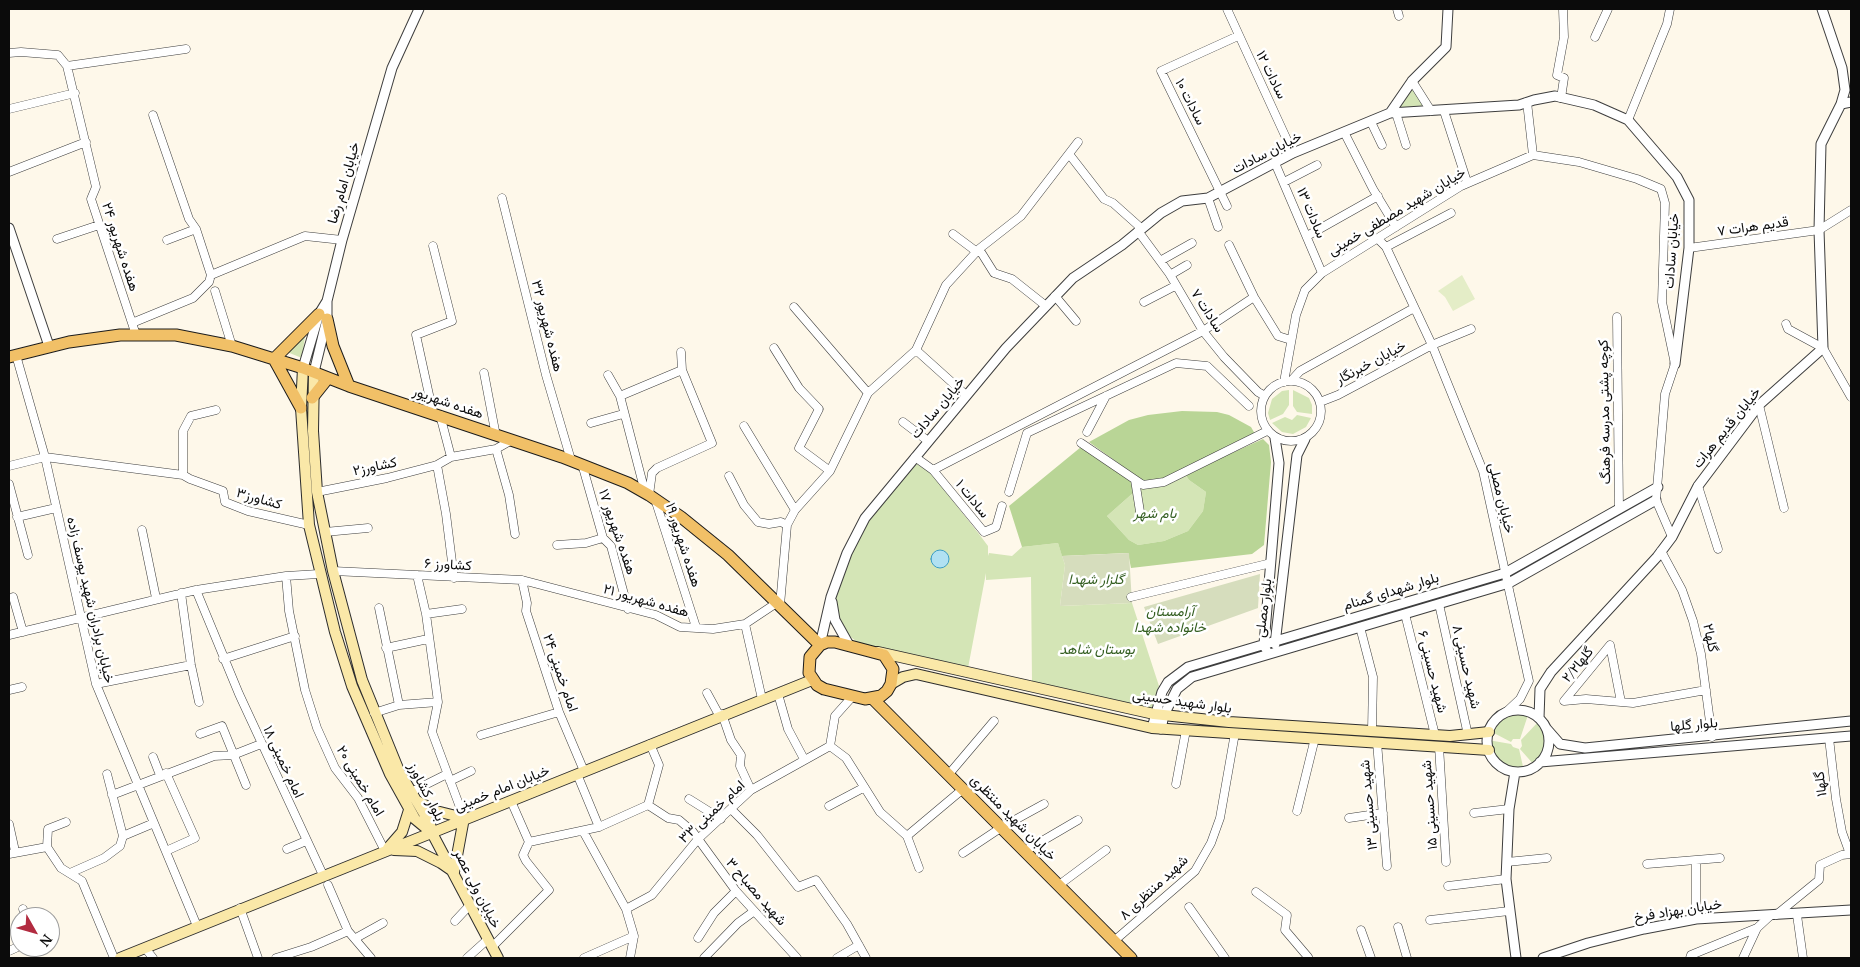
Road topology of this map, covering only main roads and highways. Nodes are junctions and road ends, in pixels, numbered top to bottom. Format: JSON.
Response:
{"nodes":[{"id":1,"x":12,"y":356,"type":"edge"},
{"id":2,"x":274,"y":359,"type":"junction"},
{"id":3,"x":309,"y":370,"type":"junction"},
{"id":4,"x":328,"y":378,"type":"junction"},
{"id":5,"x":349,"y":386,"type":"junction"},
{"id":6,"x":307,"y":401,"type":"junction"},
{"id":7,"x":820,"y":645,"type":"junction"},
{"id":8,"x":876,"y":652,"type":"junction"},
{"id":9,"x":919,"y":660,"type":"junction"},
{"id":10,"x":916,"y":674,"type":"junction"},
{"id":11,"x":812,"y":680,"type":"junction"},
{"id":12,"x":891,"y":684,"type":"junction"},
{"id":13,"x":873,"y":699,"type":"junction"},
{"id":14,"x":1489,"y":732,"type":"road end"},
{"id":15,"x":1464,"y":736,"type":"junction"},
{"id":16,"x":1460,"y":747,"type":"junction"},
{"id":17,"x":1489,"y":750,"type":"road end"},
{"id":18,"x":414,"y":797,"type":"junction"},
{"id":19,"x":407,"y":806,"type":"junction"},
{"id":20,"x":464,"y":818,"type":"junction"},
{"id":21,"x":432,"y":833,"type":"junction"},
{"id":22,"x":385,"y":851,"type":"junction"},
{"id":23,"x":454,"y":872,"type":"junction"},
{"id":24,"x":120,"y":958,"type":"edge"},
{"id":25,"x":498,"y":958,"type":"edge"},
{"id":26,"x":1131,"y":958,"type":"edge"}],
"edges":[{"from":1,"to":2,"type":"main road","name":"هفده شهریور"},
{"from":2,"to":3,"type":"main road","name":"هفده شهریور"},
{"from":2,"to":5,"type":"main road"},
{"from":2,"to":6,"type":"main road"},
{"from":3,"to":4,"type":"main road","name":"هفده شهریور"},
{"from":3,"to":6,"type":"main road","name":"بلوار کشاورز"},
{"from":4,"to":5,"type":"main road","name":"هفده شهریور"},
{"from":4,"to":6,"type":"main road"},
{"from":5,"to":7,"type":"main road","name":"هفده شهریور"},
{"from":6,"to":18,"type":"main road","name":"بلوار کشاورز"},
{"from":6,"to":19,"type":"main road","name":"بلوار کشاورز"},
{"from":7,"to":8,"type":"main road"},
{"from":7,"to":11,"type":"main road"},
{"from":8,"to":9,"type":"main road","name":"بلوار شهید حسینی"},
{"from":8,"to":12,"type":"main road"},
{"from":9,"to":10,"type":"main road"},
{"from":9,"to":15,"type":"main road","name":"بلوار شهید حسینی"},
{"from":10,"to":12,"type":"main road"},
{"from":10,"to":16,"type":"main road","name":"بلوار شهید حسینی"},
{"from":11,"to":13,"type":"main road"},
{"from":11,"to":20,"type":"main road","name":"خیابان امام خمینی"},
{"from":12,"to":13,"type":"main road"},
{"from":13,"to":26,"type":"main road","name":"خیابان شهید منتظری"},
{"from":14,"to":15,"type":"main road","name":"بلوار شهید حسینی"},
{"from":15,"to":16,"type":"main road"},
{"from":16,"to":17,"type":"main road","name":"بلوار شهید حسینی"},
{"from":18,"to":19,"type":"main road"},
{"from":18,"to":20,"type":"main road"},
{"from":18,"to":21,"type":"main road","name":"بلوار کشاورز"},
{"from":19,"to":21,"type":"main road","name":"بلوار کشاورز"},
{"from":19,"to":22,"type":"main road"},
{"from":20,"to":21,"type":"main road","name":"خیابان امام خمینی"},
{"from":20,"to":23,"type":"main road"},
{"from":21,"to":22,"type":"main road","name":"خیابان امام خمینی"},
{"from":21,"to":23,"type":"main road","name":"خیابان ولی عصر"},
{"from":22,"to":23,"type":"main road"},
{"from":22,"to":24,"type":"main road","name":"خیابان امام خمینی"},
{"from":23,"to":25,"type":"main road","name":"خیابان ولی عصر"}]}
